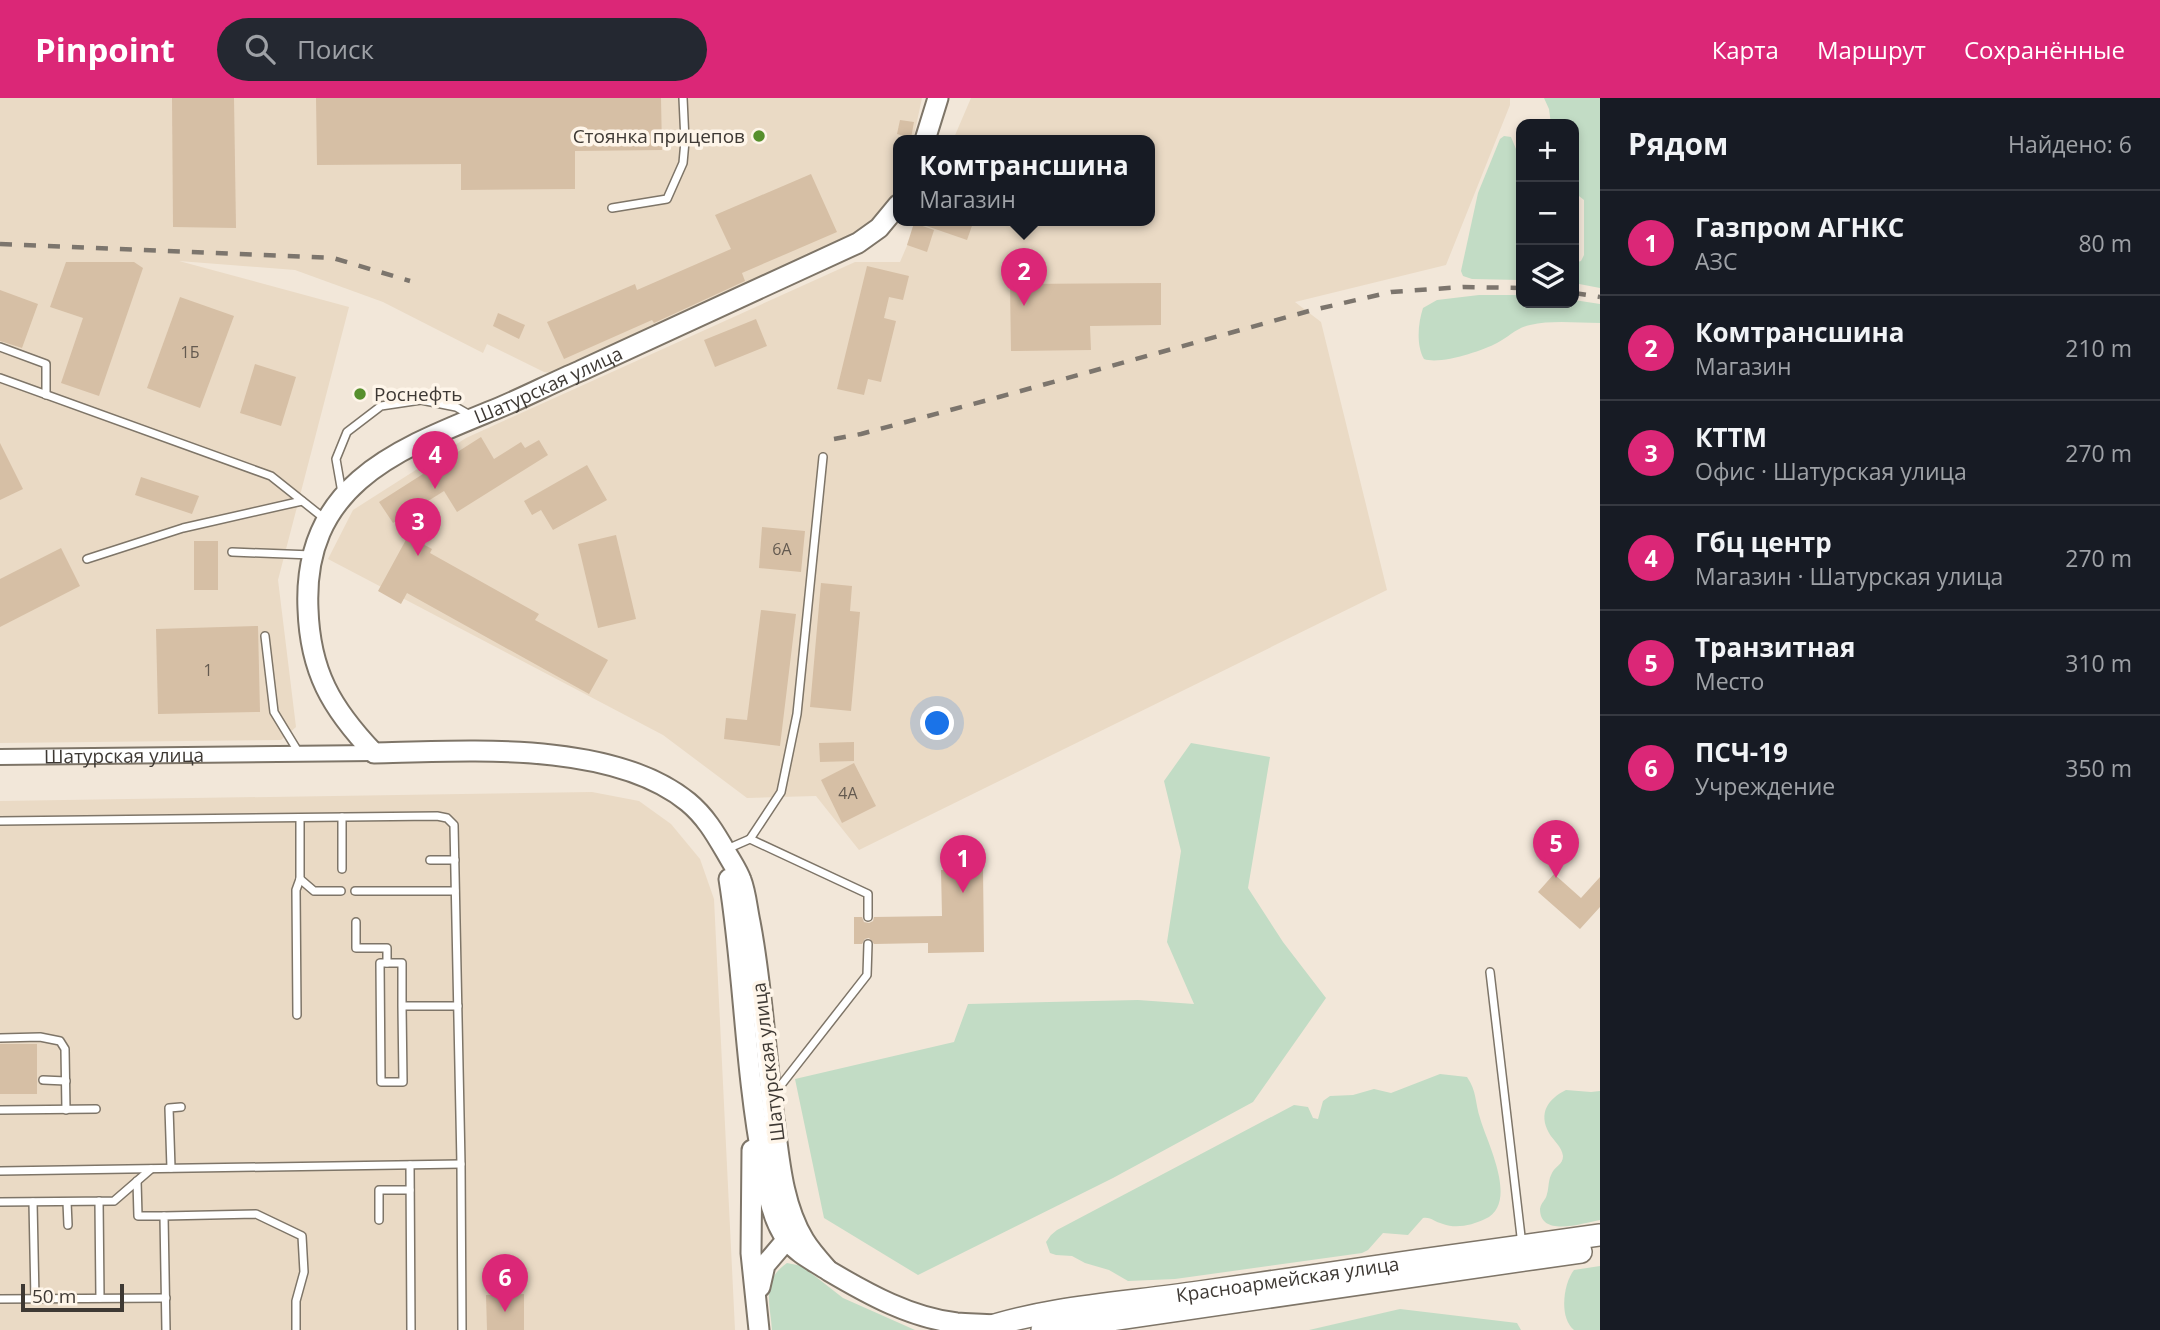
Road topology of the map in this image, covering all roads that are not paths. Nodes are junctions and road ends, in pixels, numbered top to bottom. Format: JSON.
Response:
{"nodes":[{"id":1,"x":683,"y":98,"type":"edge"},
{"id":2,"x":939,"y":98,"type":"edge"},
{"id":3,"x":927,"y":135,"type":"edge"},
{"id":4,"x":612,"y":208,"type":"dead end"},
{"id":5,"x":893,"y":211,"type":"edge"},
{"id":6,"x":0,"y":347,"type":"edge"},
{"id":7,"x":0,"y":378,"type":"edge"},
{"id":8,"x":46,"y":395,"type":"junction"},
{"id":9,"x":474,"y":417,"type":"junction"},
{"id":10,"x":823,"y":457,"type":"dead end"},
{"id":11,"x":343,"y":497,"type":"junction"},
{"id":12,"x":302,"y":501,"type":"junction"},
{"id":13,"x":326,"y":519,"type":"junction"},
{"id":14,"x":232,"y":552,"type":"dead end"},
{"id":15,"x":313,"y":555,"type":"junction"},
{"id":16,"x":87,"y":559,"type":"dead end"},
{"id":17,"x":265,"y":636,"type":"dead end"},
{"id":18,"x":374,"y":753,"type":"junction"},
{"id":19,"x":300,"y":754,"type":"junction"},
{"id":20,"x":0,"y":757,"type":"edge"},
{"id":21,"x":342,"y":817,"type":"junction"},
{"id":22,"x":300,"y":818,"type":"junction"},
{"id":23,"x":0,"y":821,"type":"edge"},
{"id":24,"x":750,"y":839,"type":"junction"},
{"id":25,"x":724,"y":850,"type":"junction"},
{"id":26,"x":429,"y":860,"type":"dead end"},
{"id":27,"x":455,"y":860,"type":"junction"},
{"id":28,"x":342,"y":869,"type":"dead end"},
{"id":29,"x":300,"y":878,"type":"junction"},
{"id":30,"x":341,"y":891,"type":"dead end"},
{"id":31,"x":355,"y":891,"type":"dead end"},
{"id":32,"x":455,"y":891,"type":"junction"},
{"id":33,"x":868,"y":917,"type":"dead end"},
{"id":34,"x":356,"y":922,"type":"dead end"},
{"id":35,"x":868,"y":944,"type":"dead end"},
{"id":36,"x":387,"y":963,"type":"junction"},
{"id":37,"x":1490,"y":972,"type":"dead end"},
{"id":38,"x":402,"y":1006,"type":"junction"},
{"id":39,"x":458,"y":1006,"type":"junction"},
{"id":40,"x":297,"y":1015,"type":"dead end"},
{"id":41,"x":0,"y":1038,"type":"edge"},
{"id":42,"x":43,"y":1080,"type":"dead end"},
{"id":43,"x":66,"y":1081,"type":"junction"},
{"id":44,"x":771,"y":1098,"type":"junction"},
{"id":45,"x":181,"y":1107,"type":"dead end"},
{"id":46,"x":96,"y":1109,"type":"dead end"},
{"id":47,"x":0,"y":1110,"type":"edge"},
{"id":48,"x":66,"y":1110,"type":"junction"},
{"id":49,"x":755,"y":1124,"type":"junction"},
{"id":50,"x":461,"y":1164,"type":"junction"},
{"id":51,"x":410,"y":1165,"type":"junction"},
{"id":52,"x":171,"y":1168,"type":"junction"},
{"id":53,"x":151,"y":1169,"type":"junction"},
{"id":54,"x":0,"y":1171,"type":"edge"},
{"id":55,"x":137,"y":1181,"type":"junction"},
{"id":56,"x":410,"y":1190,"type":"junction"},
{"id":57,"x":99,"y":1201,"type":"junction"},
{"id":58,"x":0,"y":1202,"type":"edge"},
{"id":59,"x":33,"y":1202,"type":"junction"},
{"id":60,"x":67,"y":1202,"type":"junction"},
{"id":61,"x":164,"y":1216,"type":"junction"},
{"id":62,"x":379,"y":1220,"type":"dead end"},
{"id":63,"x":68,"y":1225,"type":"dead end"},
{"id":64,"x":792,"y":1233,"type":"junction"},
{"id":65,"x":1600,"y":1235,"type":"edge"},
{"id":66,"x":1522,"y":1245,"type":"junction"},
{"id":67,"x":1600,"y":1249,"type":"edge"},
{"id":68,"x":35,"y":1298,"type":"junction"},
{"id":69,"x":100,"y":1298,"type":"junction"},
{"id":70,"x":166,"y":1298,"type":"junction"},
{"id":71,"x":0,"y":1299,"type":"edge"},
{"id":72,"x":926,"y":1317,"type":"junction"},
{"id":73,"x":759,"y":1323,"type":"edge"},
{"id":74,"x":986,"y":1327,"type":"edge"},
{"id":75,"x":166,"y":1330,"type":"edge"},
{"id":76,"x":296,"y":1330,"type":"edge"},
{"id":77,"x":411,"y":1330,"type":"edge"},
{"id":78,"x":462,"y":1330,"type":"edge"},
{"id":79,"x":950,"y":1330,"type":"edge"},
{"id":80,"x":1042,"y":1330,"type":"edge"}],
"edges":[{"from":1,"to":4,"type":"lane"},
{"from":2,"to":3,"type":"main road"},
{"from":5,"to":9,"type":"main road","name":"Шатурская улица"},
{"from":6,"to":8,"type":"lane"},
{"from":7,"to":8,"type":"lane"},
{"from":8,"to":12,"type":"lane"},
{"from":9,"to":11,"type":"main road","name":"Шатурская улица"},
{"from":9,"to":11,"type":"lane"},
{"from":10,"to":24,"type":"lane"},
{"from":11,"to":13,"type":"main road","name":"Шатурская улица"},
{"from":12,"to":13,"type":"lane"},
{"from":12,"to":16,"type":"lane"},
{"from":13,"to":15,"type":"main road","name":"Шатурская улица"},
{"from":14,"to":15,"type":"lane"},
{"from":15,"to":18,"type":"main road","name":"Шатурская улица"},
{"from":17,"to":19,"type":"lane"},
{"from":18,"to":19,"type":"street","name":"Шатурская улица"},
{"from":18,"to":25,"type":"main road","name":"Шатурская улица"},
{"from":19,"to":20,"type":"street","name":"Шатурская улица"},
{"from":21,"to":22,"type":"lane"},
{"from":21,"to":27,"type":"lane"},
{"from":21,"to":28,"type":"lane"},
{"from":22,"to":23,"type":"lane"},
{"from":22,"to":29,"type":"lane"},
{"from":24,"to":25,"type":"lane"},
{"from":24,"to":33,"type":"lane"},
{"from":25,"to":44,"type":"main road","name":"Шатурская улица"},
{"from":25,"to":49,"type":"main road","name":"Шатурская улица"},
{"from":26,"to":27,"type":"lane"},
{"from":27,"to":32,"type":"lane"},
{"from":29,"to":30,"type":"lane"},
{"from":29,"to":40,"type":"lane"},
{"from":31,"to":32,"type":"lane"},
{"from":32,"to":39,"type":"lane"},
{"from":34,"to":36,"type":"lane"},
{"from":35,"to":44,"type":"lane"},
{"from":36,"to":38,"type":"lane"},
{"from":36,"to":38,"type":"lane"},
{"from":37,"to":66,"type":"lane"},
{"from":38,"to":39,"type":"lane"},
{"from":39,"to":50,"type":"lane"},
{"from":41,"to":43,"type":"lane"},
{"from":42,"to":43,"type":"lane"},
{"from":43,"to":48,"type":"lane"},
{"from":44,"to":64,"type":"main road","name":"Шатурская улица"},
{"from":45,"to":52,"type":"lane"},
{"from":46,"to":48,"type":"lane"},
{"from":47,"to":48,"type":"lane"},
{"from":49,"to":64,"type":"main road"},
{"from":49,"to":73,"type":"main road"},
{"from":50,"to":51,"type":"lane"},
{"from":50,"to":78,"type":"lane"},
{"from":51,"to":52,"type":"lane"},
{"from":51,"to":56,"type":"lane"},
{"from":52,"to":53,"type":"lane"},
{"from":53,"to":54,"type":"lane"},
{"from":53,"to":55,"type":"lane"},
{"from":55,"to":57,"type":"lane"},
{"from":55,"to":61,"type":"lane"},
{"from":56,"to":62,"type":"lane"},
{"from":56,"to":77,"type":"lane"},
{"from":57,"to":60,"type":"lane"},
{"from":57,"to":69,"type":"lane"},
{"from":58,"to":59,"type":"lane"},
{"from":59,"to":60,"type":"lane"},
{"from":59,"to":68,"type":"lane"},
{"from":60,"to":63,"type":"lane"},
{"from":61,"to":70,"type":"lane"},
{"from":61,"to":76,"type":"lane"},
{"from":64,"to":72,"type":"main road","name":"Шатурская улица"},
{"from":64,"to":73,"type":"main road"},
{"from":65,"to":66,"type":"main road","name":"Красноармейская улица"},
{"from":66,"to":74,"type":"main road","name":"Красноармейская улица"},
{"from":67,"to":80,"type":"main road","name":"Красноармейская улица"},
{"from":68,"to":69,"type":"lane"},
{"from":68,"to":71,"type":"lane"},
{"from":69,"to":70,"type":"lane"},
{"from":70,"to":75,"type":"lane"},
{"from":72,"to":74,"type":"main road"},
{"from":72,"to":79,"type":"main road"}]}
